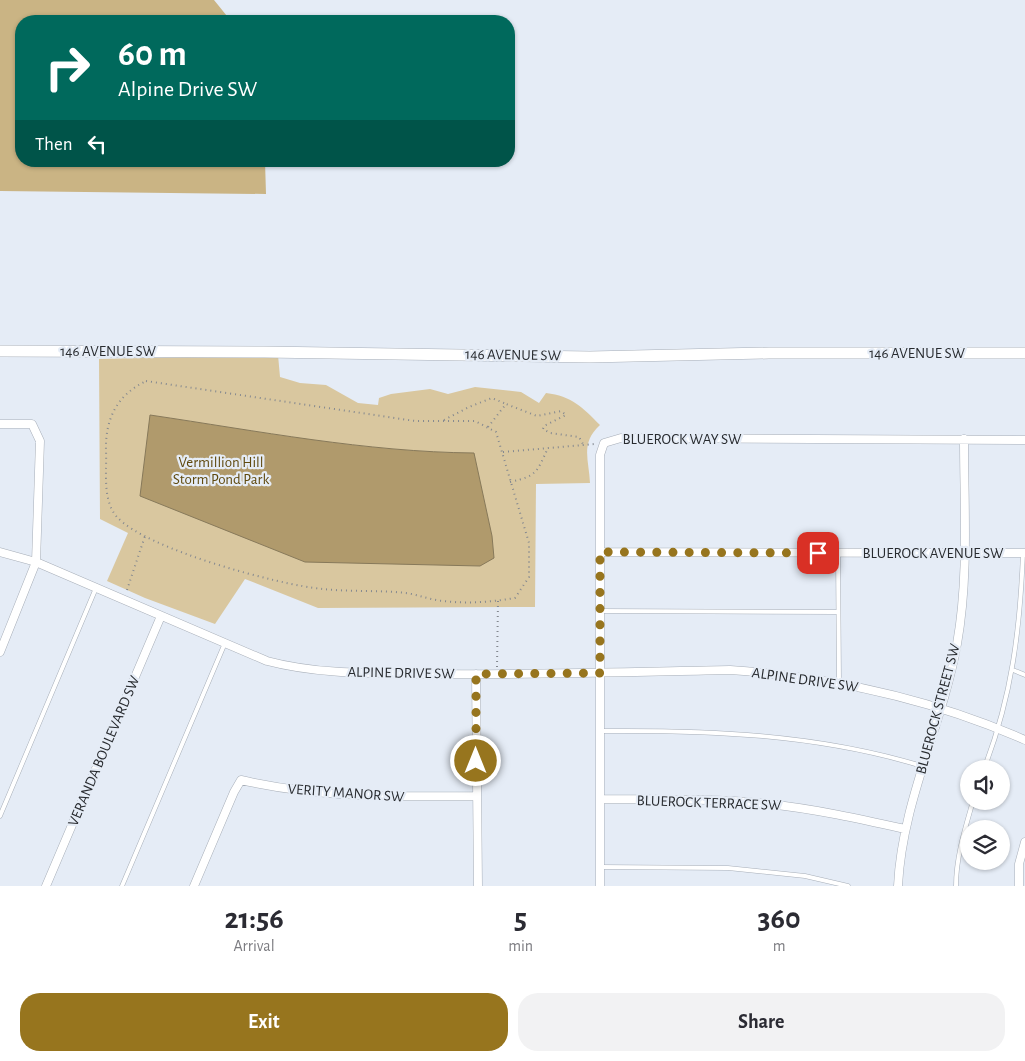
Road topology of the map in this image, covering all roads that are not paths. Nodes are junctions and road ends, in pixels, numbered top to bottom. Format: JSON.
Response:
{"nodes":[{"id":1,"x":0,"y":351,"type":"edge"},
{"id":2,"x":1025,"y":353,"type":"edge"},
{"id":3,"x":0,"y":424,"type":"edge"},
{"id":4,"x":964,"y":439,"type":"junction"},
{"id":5,"x":1025,"y":440,"type":"edge"},
{"id":6,"x":0,"y":552,"type":"edge"},
{"id":7,"x":600,"y":552,"type":"junction"},
{"id":8,"x":838,"y":553,"type":"junction"},
{"id":9,"x":964,"y":553,"type":"junction"},
{"id":10,"x":1024,"y":553,"type":"edge"},
{"id":11,"x":36,"y":562,"type":"junction"},
{"id":12,"x":96,"y":588,"type":"junction"},
{"id":13,"x":600,"y":611,"type":"junction"},
{"id":14,"x":1023,"y":611,"type":"edge"},
{"id":15,"x":838,"y":612,"type":"junction"},
{"id":16,"x":162,"y":616,"type":"junction"},
{"id":17,"x":226,"y":643,"type":"junction"},
{"id":18,"x":0,"y":652,"type":"edge"},
{"id":19,"x":1013,"y":670,"type":"junction"},
{"id":20,"x":600,"y":673,"type":"junction"},
{"id":21,"x":476,"y":674,"type":"junction"},
{"id":22,"x":1025,"y":675,"type":"edge"},
{"id":23,"x":839,"y":683,"type":"junction"},
{"id":24,"x":941,"y":709,"type":"junction"},
{"id":25,"x":1000,"y":729,"type":"junction"},
{"id":26,"x":600,"y":731,"type":"junction"},
{"id":27,"x":1025,"y":740,"type":"edge"},
{"id":28,"x":988,"y":760,"type":"edge"},
{"id":29,"x":922,"y":766,"type":"junction"},
{"id":30,"x":476,"y":796,"type":"junction"},
{"id":31,"x":600,"y":799,"type":"junction"},
{"id":32,"x":971,"y":810,"type":"edge"},
{"id":33,"x":0,"y":816,"type":"edge"},
{"id":34,"x":905,"y":829,"type":"junction"},
{"id":35,"x":1025,"y":842,"type":"edge"},
{"id":36,"x":600,"y":867,"type":"junction"},
{"id":37,"x":46,"y":886,"type":"edge"},
{"id":38,"x":122,"y":886,"type":"edge"},
{"id":39,"x":194,"y":886,"type":"edge"},
{"id":40,"x":478,"y":886,"type":"edge"},
{"id":41,"x":600,"y":886,"type":"edge"},
{"id":42,"x":848,"y":886,"type":"edge"},
{"id":43,"x":898,"y":886,"type":"edge"},
{"id":44,"x":956,"y":886,"type":"edge"},
{"id":45,"x":1019,"y":886,"type":"edge"}],
"edges":[{"from":1,"to":2,"type":"street","name":"146 AVENUE SW"},
{"from":3,"to":11,"type":"street"},
{"from":4,"to":5,"type":"street","name":"BLUEROCK WAY SW"},
{"from":4,"to":7,"type":"street","name":"BLUEROCK WAY SW"},
{"from":4,"to":9,"type":"street","name":"BLUEROCK STREET SW"},
{"from":6,"to":11,"type":"street","name":"ALPINE DRIVE SW"},
{"from":7,"to":8,"type":"street","name":"BLUEROCK AVENUE SW"},
{"from":7,"to":13,"type":"street","name":"BLUEROCK WAY SW"},
{"from":8,"to":9,"type":"street","name":"BLUEROCK AVENUE SW"},
{"from":8,"to":15,"type":"lane"},
{"from":9,"to":10,"type":"street","name":"BLUEROCK AVENUE SW"},
{"from":9,"to":24,"type":"street","name":"BLUEROCK STREET SW"},
{"from":10,"to":14,"type":"lane"},
{"from":11,"to":12,"type":"street","name":"ALPINE DRIVE SW"},
{"from":11,"to":18,"type":"street"},
{"from":12,"to":16,"type":"street","name":"ALPINE DRIVE SW"},
{"from":12,"to":33,"type":"lane"},
{"from":13,"to":15,"type":"lane"},
{"from":13,"to":20,"type":"street","name":"BLUEROCK WAY SW"},
{"from":14,"to":19,"type":"lane"},
{"from":15,"to":23,"type":"lane"},
{"from":16,"to":17,"type":"street","name":"ALPINE DRIVE SW"},
{"from":16,"to":37,"type":"street","name":"VERANDA BOULEVARD SW"},
{"from":17,"to":21,"type":"street","name":"ALPINE DRIVE SW"},
{"from":17,"to":38,"type":"lane"},
{"from":19,"to":22,"type":"lane"},
{"from":19,"to":25,"type":"lane"},
{"from":20,"to":21,"type":"street","name":"ALPINE DRIVE SW"},
{"from":20,"to":23,"type":"street","name":"ALPINE DRIVE SW"},
{"from":20,"to":26,"type":"street","name":"BLUEROCK WAY SW"},
{"from":21,"to":30,"type":"street"},
{"from":23,"to":24,"type":"street","name":"ALPINE DRIVE SW"},
{"from":24,"to":25,"type":"street","name":"ALPINE DRIVE SW"},
{"from":24,"to":29,"type":"street","name":"BLUEROCK STREET SW"},
{"from":25,"to":27,"type":"street","name":"ALPINE DRIVE SW"},
{"from":25,"to":28,"type":"lane"},
{"from":26,"to":29,"type":"lane"},
{"from":26,"to":31,"type":"street","name":"BLUEROCK WAY SW"},
{"from":29,"to":34,"type":"street","name":"BLUEROCK STREET SW"},
{"from":30,"to":39,"type":"street","name":"VERITY MANOR SW"},
{"from":30,"to":40,"type":"street"},
{"from":31,"to":34,"type":"street","name":"BLUEROCK TERRACE SW"},
{"from":31,"to":36,"type":"street","name":"BLUEROCK WAY SW"},
{"from":32,"to":44,"type":"lane"},
{"from":34,"to":43,"type":"street","name":"BLUEROCK STREET SW"},
{"from":35,"to":45,"type":"street"},
{"from":36,"to":41,"type":"street","name":"BLUEROCK WAY SW"},
{"from":36,"to":42,"type":"lane"}]}
